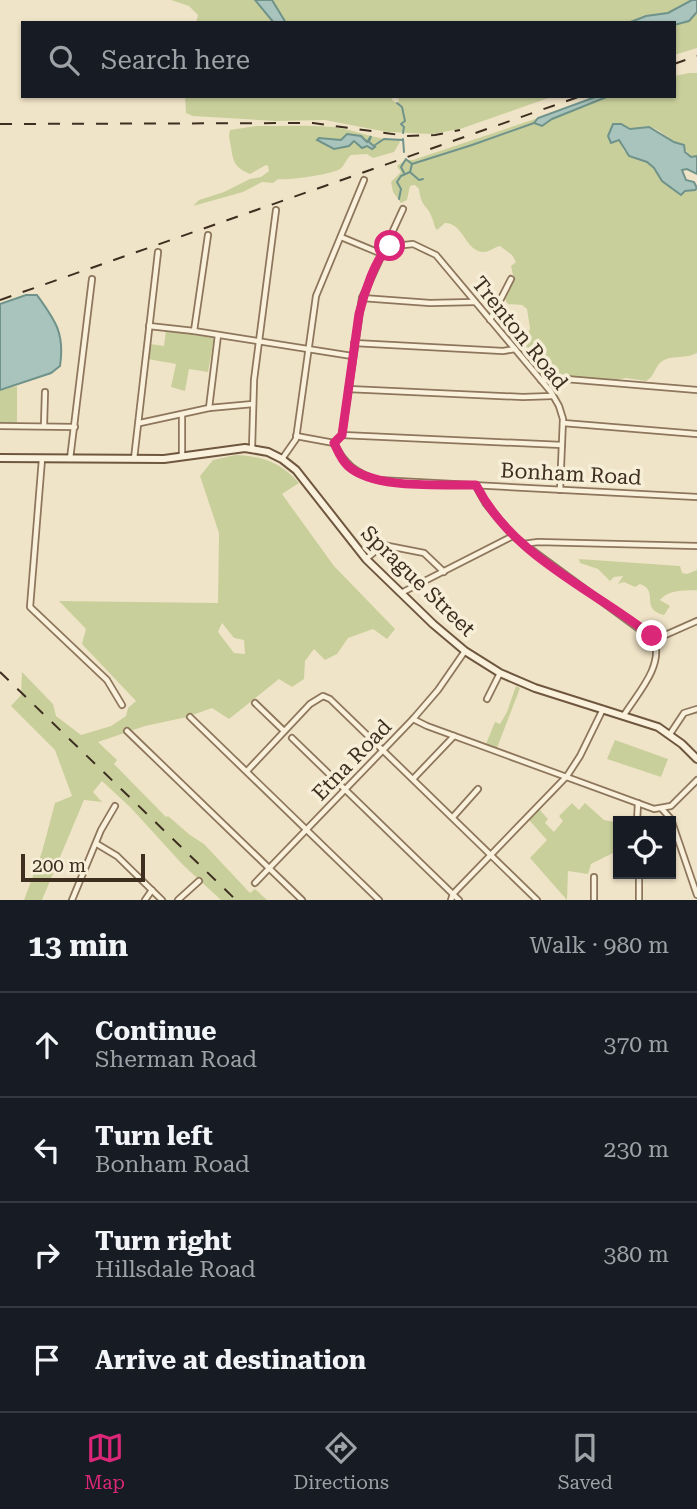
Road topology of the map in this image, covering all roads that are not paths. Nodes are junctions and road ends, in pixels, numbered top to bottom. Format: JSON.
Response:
{"nodes":[{"id":1,"x":365,"y":180,"type":"dead end"},
{"id":2,"x":403,"y":209,"type":"dead end"},
{"id":3,"x":276,"y":210,"type":"dead end"},
{"id":4,"x":208,"y":235,"type":"dead end"},
{"id":5,"x":341,"y":237,"type":"junction"},
{"id":6,"x":386,"y":247,"type":"junction"},
{"id":7,"x":158,"y":252,"type":"dead end"},
{"id":8,"x":382,"y":254,"type":"junction"},
{"id":9,"x":92,"y":279,"type":"dead end"},
{"id":10,"x":511,"y":279,"type":"dead end"},
{"id":11,"x":362,"y":298,"type":"junction"},
{"id":12,"x":475,"y":302,"type":"junction"},
{"id":13,"x":490,"y":320,"type":"junction"},
{"id":14,"x":149,"y":326,"type":"junction"},
{"id":15,"x":194,"y":331,"type":"junction"},
{"id":16,"x":218,"y":335,"type":"junction"},
{"id":17,"x":259,"y":341,"type":"junction"},
{"id":18,"x":354,"y":344,"type":"junction"},
{"id":19,"x":307,"y":349,"type":"junction"},
{"id":20,"x":515,"y":349,"type":"junction"},
{"id":21,"x":352,"y":356,"type":"junction"},
{"id":22,"x":541,"y":380,"type":"junction"},
{"id":23,"x":347,"y":389,"type":"junction"},
{"id":24,"x":697,"y":390,"type":"edge"},
{"id":25,"x":45,"y":392,"type":"dead end"},
{"id":26,"x":553,"y":396,"type":"junction"},
{"id":27,"x":253,"y":404,"type":"junction"},
{"id":28,"x":209,"y":408,"type":"junction"},
{"id":29,"x":182,"y":414,"type":"junction"},
{"id":30,"x":140,"y":423,"type":"junction"},
{"id":31,"x":563,"y":423,"type":"junction"},
{"id":32,"x":44,"y":425,"type":"junction"},
{"id":33,"x":0,"y":426,"type":"edge"},
{"id":34,"x":75,"y":427,"type":"junction"},
{"id":35,"x":697,"y":434,"type":"edge"},
{"id":36,"x":342,"y":435,"type":"junction"},
{"id":37,"x":296,"y":436,"type":"junction"},
{"id":38,"x":334,"y":443,"type":"junction"},
{"id":39,"x":562,"y":445,"type":"junction"},
{"id":40,"x":252,"y":449,"type":"junction"},
{"id":41,"x":182,"y":457,"type":"junction"},
{"id":42,"x":0,"y":458,"type":"edge"},
{"id":43,"x":42,"y":458,"type":"junction"},
{"id":44,"x":70,"y":458,"type":"junction"},
{"id":45,"x":134,"y":459,"type":"junction"},
{"id":46,"x":282,"y":459,"type":"junction"},
{"id":47,"x":476,"y":485,"type":"junction"},
{"id":48,"x":560,"y":490,"type":"junction"},
{"id":49,"x":697,"y":497,"type":"edge"},
{"id":50,"x":513,"y":536,"type":"junction"},
{"id":51,"x":523,"y":544,"type":"junction"},
{"id":52,"x":697,"y":546,"type":"edge"},
{"id":53,"x":366,"y":559,"type":"junction"},
{"id":54,"x":444,"y":572,"type":"junction"},
{"id":55,"x":401,"y":593,"type":"junction"},
{"id":56,"x":697,"y":621,"type":"edge"},
{"id":57,"x":654,"y":639,"type":"junction"},
{"id":58,"x":465,"y":651,"type":"junction"},
{"id":59,"x":500,"y":673,"type":"junction"},
{"id":60,"x":487,"y":699,"type":"dead end"},
{"id":61,"x":255,"y":703,"type":"dead end"},
{"id":62,"x":122,"y":705,"type":"dead end"},
{"id":63,"x":603,"y":709,"type":"junction"},
{"id":64,"x":697,"y":709,"type":"edge"},
{"id":65,"x":624,"y":715,"type":"junction"},
{"id":66,"x":190,"y":717,"type":"dead end"},
{"id":67,"x":413,"y":719,"type":"junction"},
{"id":68,"x":127,"y":731,"type":"dead end"},
{"id":69,"x":284,"y":731,"type":"junction"},
{"id":70,"x":670,"y":734,"type":"junction"},
{"id":71,"x":454,"y":736,"type":"junction"},
{"id":72,"x":292,"y":738,"type":"dead end"},
{"id":73,"x":384,"y":750,"type":"junction"},
{"id":74,"x":697,"y":760,"type":"edge"},
{"id":75,"x":247,"y":771,"type":"junction"},
{"id":76,"x":567,"y":776,"type":"junction"},
{"id":77,"x":413,"y":779,"type":"junction"},
{"id":78,"x":697,"y":780,"type":"edge"},
{"id":79,"x":345,"y":789,"type":"junction"},
{"id":80,"x":478,"y":789,"type":"dead end"},
{"id":81,"x":638,"y":803,"type":"junction"},
{"id":82,"x":115,"y":806,"type":"dead end"},
{"id":83,"x":671,"y":807,"type":"junction"},
{"id":84,"x":662,"y":809,"type":"junction"},
{"id":85,"x":637,"y":816,"type":"edge"},
{"id":86,"x":668,"y":816,"type":"edge"},
{"id":87,"x":671,"y":816,"type":"edge"},
{"id":88,"x":453,"y":817,"type":"junction"},
{"id":89,"x":307,"y":830,"type":"junction"},
{"id":90,"x":676,"y":834,"type":"edge"},
{"id":91,"x":97,"y":844,"type":"junction"},
{"id":92,"x":491,"y":855,"type":"junction"},
{"id":93,"x":270,"y":868,"type":"junction"},
{"id":94,"x":594,"y":877,"type":"dead end"},
{"id":95,"x":639,"y":879,"type":"edge"},
{"id":96,"x":199,"y":881,"type":"dead end"},
{"id":97,"x":255,"y":883,"type":"dead end"},
{"id":98,"x":152,"y":890,"type":"junction"},
{"id":99,"x":697,"y":895,"type":"edge"},
{"id":100,"x":452,"y":897,"type":"edge"},
{"id":101,"x":72,"y":900,"type":"edge"},
{"id":102,"x":145,"y":900,"type":"edge"},
{"id":103,"x":162,"y":900,"type":"edge"},
{"id":104,"x":178,"y":900,"type":"edge"},
{"id":105,"x":302,"y":900,"type":"edge"},
{"id":106,"x":379,"y":900,"type":"edge"},
{"id":107,"x":459,"y":900,"type":"edge"},
{"id":108,"x":537,"y":900,"type":"edge"},
{"id":109,"x":594,"y":900,"type":"edge"},
{"id":110,"x":639,"y":900,"type":"edge"}],
"edges":[{"from":1,"to":5,"type":"street"},
{"from":2,"to":6,"type":"street"},
{"from":3,"to":17,"type":"street"},
{"from":4,"to":15,"type":"street"},
{"from":5,"to":8,"type":"street"},
{"from":5,"to":19,"type":"street"},
{"from":6,"to":8,"type":"street"},
{"from":6,"to":12,"type":"street","name":"Trenton Road"},
{"from":7,"to":14,"type":"street"},
{"from":8,"to":11,"type":"street"},
{"from":9,"to":34,"type":"street"},
{"from":10,"to":13,"type":"street"},
{"from":11,"to":12,"type":"street"},
{"from":11,"to":18,"type":"street"},
{"from":12,"to":13,"type":"street","name":"Trenton Road"},
{"from":13,"to":20,"type":"street","name":"Trenton Road"},
{"from":14,"to":15,"type":"street"},
{"from":14,"to":30,"type":"street"},
{"from":15,"to":16,"type":"street"},
{"from":16,"to":17,"type":"street"},
{"from":16,"to":28,"type":"street"},
{"from":17,"to":19,"type":"street"},
{"from":17,"to":27,"type":"street"},
{"from":18,"to":20,"type":"street"},
{"from":18,"to":21,"type":"street"},
{"from":19,"to":21,"type":"street"},
{"from":19,"to":37,"type":"street"},
{"from":20,"to":22,"type":"street","name":"Trenton Road"},
{"from":21,"to":23,"type":"street"},
{"from":22,"to":24,"type":"street"},
{"from":22,"to":26,"type":"street","name":"Trenton Road"},
{"from":23,"to":26,"type":"street"},
{"from":23,"to":36,"type":"street"},
{"from":25,"to":32,"type":"street"},
{"from":26,"to":31,"type":"street","name":"Trenton Road"},
{"from":27,"to":28,"type":"street"},
{"from":27,"to":40,"type":"street"},
{"from":28,"to":29,"type":"street"},
{"from":29,"to":30,"type":"street"},
{"from":29,"to":41,"type":"street"},
{"from":30,"to":45,"type":"street"},
{"from":31,"to":35,"type":"street"},
{"from":31,"to":39,"type":"street","name":"Trenton Road"},
{"from":32,"to":33,"type":"street"},
{"from":32,"to":34,"type":"street"},
{"from":34,"to":44,"type":"street"},
{"from":36,"to":38,"type":"street"},
{"from":36,"to":39,"type":"street"},
{"from":37,"to":38,"type":"street"},
{"from":37,"to":46,"type":"street"},
{"from":38,"to":47,"type":"street","name":"Bonham Road"},
{"from":39,"to":48,"type":"street","name":"Trenton Road"},
{"from":40,"to":41,"type":"main road","name":"Sprague Street"},
{"from":40,"to":46,"type":"main road","name":"Sprague Street"},
{"from":41,"to":45,"type":"main road","name":"Sprague Street"},
{"from":42,"to":43,"type":"main road","name":"Sprague Street"},
{"from":43,"to":44,"type":"main road","name":"Sprague Street"},
{"from":43,"to":62,"type":"street"},
{"from":44,"to":45,"type":"main road","name":"Sprague Street"},
{"from":46,"to":53,"type":"main road","name":"Sprague Street"},
{"from":47,"to":48,"type":"street","name":"Bonham Road"},
{"from":47,"to":50,"type":"street"},
{"from":48,"to":49,"type":"street","name":"Bonham Road"},
{"from":50,"to":51,"type":"street"},
{"from":50,"to":54,"type":"street"},
{"from":51,"to":52,"type":"street"},
{"from":51,"to":57,"type":"street"},
{"from":53,"to":54,"type":"street"},
{"from":53,"to":55,"type":"main road","name":"Sprague Street"},
{"from":54,"to":55,"type":"street"},
{"from":55,"to":58,"type":"main road","name":"Sprague Street"},
{"from":56,"to":57,"type":"street"},
{"from":57,"to":65,"type":"street"},
{"from":58,"to":59,"type":"main road","name":"Sprague Street"},
{"from":58,"to":67,"type":"street","name":"Etna Road"},
{"from":59,"to":60,"type":"street"},
{"from":59,"to":63,"type":"main road","name":"Sprague Street"},
{"from":61,"to":69,"type":"street"},
{"from":63,"to":65,"type":"main road","name":"Sprague Street"},
{"from":63,"to":76,"type":"street"},
{"from":64,"to":70,"type":"street"},
{"from":65,"to":70,"type":"main road","name":"Sprague Street"},
{"from":66,"to":75,"type":"street"},
{"from":67,"to":71,"type":"street"},
{"from":67,"to":73,"type":"street","name":"Etna Road"},
{"from":68,"to":93,"type":"street"},
{"from":69,"to":73,"type":"street"},
{"from":69,"to":75,"type":"street"},
{"from":70,"to":74,"type":"main road","name":"Sprague Street"},
{"from":71,"to":76,"type":"street"},
{"from":71,"to":77,"type":"street"},
{"from":72,"to":79,"type":"street"},
{"from":73,"to":77,"type":"street"},
{"from":73,"to":79,"type":"street","name":"Etna Road"},
{"from":75,"to":89,"type":"street"},
{"from":76,"to":81,"type":"street"},
{"from":76,"to":92,"type":"street"},
{"from":77,"to":88,"type":"street"},
{"from":78,"to":83,"type":"street"},
{"from":79,"to":89,"type":"street","name":"Etna Road"},
{"from":79,"to":100,"type":"street"},
{"from":80,"to":88,"type":"street"},
{"from":81,"to":84,"type":"street"},
{"from":81,"to":85,"type":"street"},
{"from":82,"to":91,"type":"street"},
{"from":83,"to":84,"type":"street"},
{"from":83,"to":87,"type":"street"},
{"from":84,"to":86,"type":"street"},
{"from":88,"to":92,"type":"street"},
{"from":89,"to":93,"type":"street","name":"Etna Road"},
{"from":89,"to":106,"type":"street"},
{"from":90,"to":99,"type":"street"},
{"from":91,"to":98,"type":"street"},
{"from":91,"to":101,"type":"street"},
{"from":92,"to":100,"type":"street"},
{"from":92,"to":108,"type":"street"},
{"from":93,"to":97,"type":"street","name":"Etna Road"},
{"from":93,"to":105,"type":"street"},
{"from":94,"to":109,"type":"street"},
{"from":95,"to":110,"type":"street"},
{"from":96,"to":104,"type":"street"},
{"from":98,"to":102,"type":"street"},
{"from":98,"to":103,"type":"street"},
{"from":100,"to":107,"type":"street"}]}
